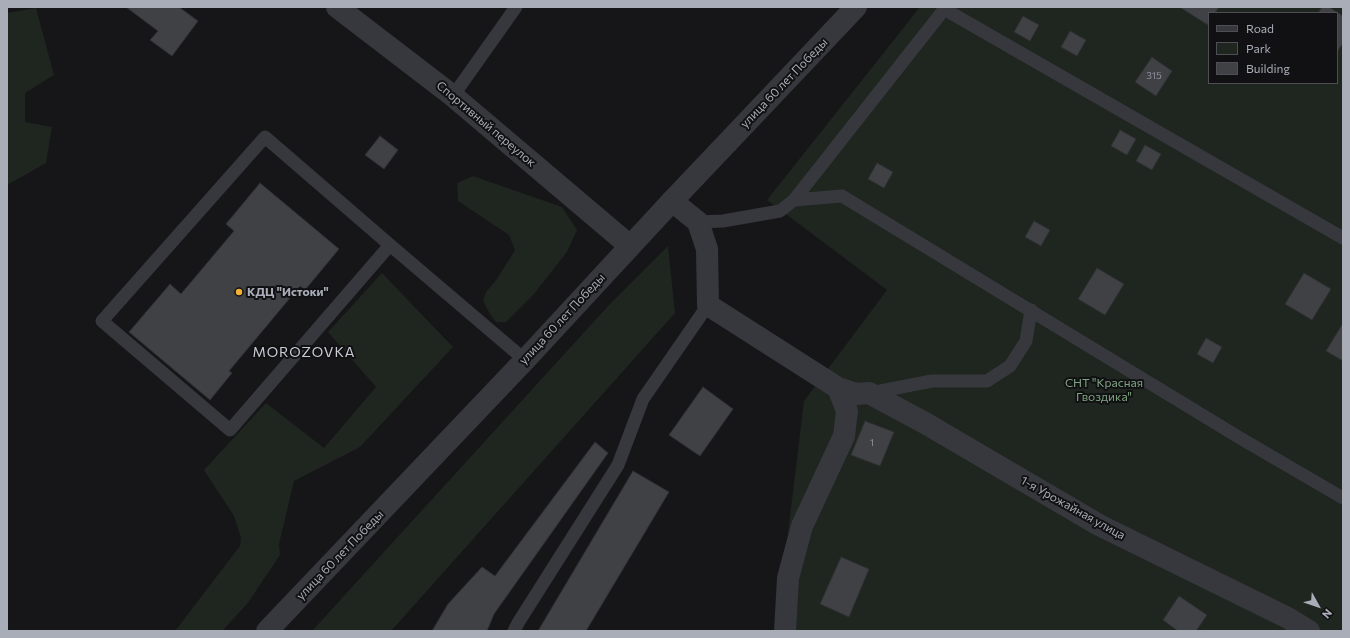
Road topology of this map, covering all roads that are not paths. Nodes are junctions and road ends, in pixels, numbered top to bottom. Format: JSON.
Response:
{"nodes":[{"id":1,"x":337,"y":7,"type":"edge"},
{"id":2,"x":516,"y":7,"type":"edge"},
{"id":3,"x":856,"y":7,"type":"edge"},
{"id":4,"x":945,"y":8,"type":"edge"},
{"id":5,"x":453,"y":96,"type":"junction"},
{"id":6,"x":794,"y":200,"type":"junction"},
{"id":7,"x":672,"y":202,"type":"junction"},
{"id":8,"x":698,"y":222,"type":"junction"},
{"id":9,"x":1343,"y":238,"type":"edge"},
{"id":10,"x":390,"y":245,"type":"junction"},
{"id":11,"x":630,"y":246,"type":"junction"},
{"id":12,"x":708,"y":305,"type":"junction"},
{"id":13,"x":1031,"y":310,"type":"junction"},
{"id":14,"x":525,"y":360,"type":"junction"},
{"id":15,"x":838,"y":388,"type":"junction"},
{"id":16,"x":869,"y":393,"type":"junction"},
{"id":17,"x":1343,"y":498,"type":"edge"},
{"id":18,"x":267,"y":631,"type":"edge"},
{"id":19,"x":514,"y":631,"type":"edge"},
{"id":20,"x":785,"y":631,"type":"edge"},
{"id":21,"x":1309,"y":631,"type":"edge"}],
"edges":[{"from":1,"to":5,"type":"street","name":"Спортивный переулок"},
{"from":2,"to":5,"type":"lane"},
{"from":3,"to":7,"type":"street","name":"улица 60 лет Победы"},
{"from":4,"to":6,"type":"lane"},
{"from":4,"to":9,"type":"lane"},
{"from":5,"to":11,"type":"street","name":"Спортивный переулок"},
{"from":6,"to":8,"type":"lane"},
{"from":6,"to":13,"type":"lane"},
{"from":7,"to":8,"type":"street"},
{"from":7,"to":11,"type":"street","name":"улица 60 лет Победы"},
{"from":8,"to":12,"type":"street"},
{"from":10,"to":10,"type":"lane"},
{"from":10,"to":14,"type":"lane"},
{"from":11,"to":14,"type":"street","name":"улица 60 лет Победы"},
{"from":12,"to":15,"type":"street","name":"1-я Урожайная улица"},
{"from":12,"to":19,"type":"lane"},
{"from":13,"to":16,"type":"lane"},
{"from":13,"to":17,"type":"lane"},
{"from":14,"to":18,"type":"street","name":"улица 60 лет Победы"},
{"from":15,"to":16,"type":"street","name":"1-я Урожайная улица"},
{"from":15,"to":20,"type":"street"},
{"from":16,"to":21,"type":"street","name":"1-я Урожайная улица"}]}
